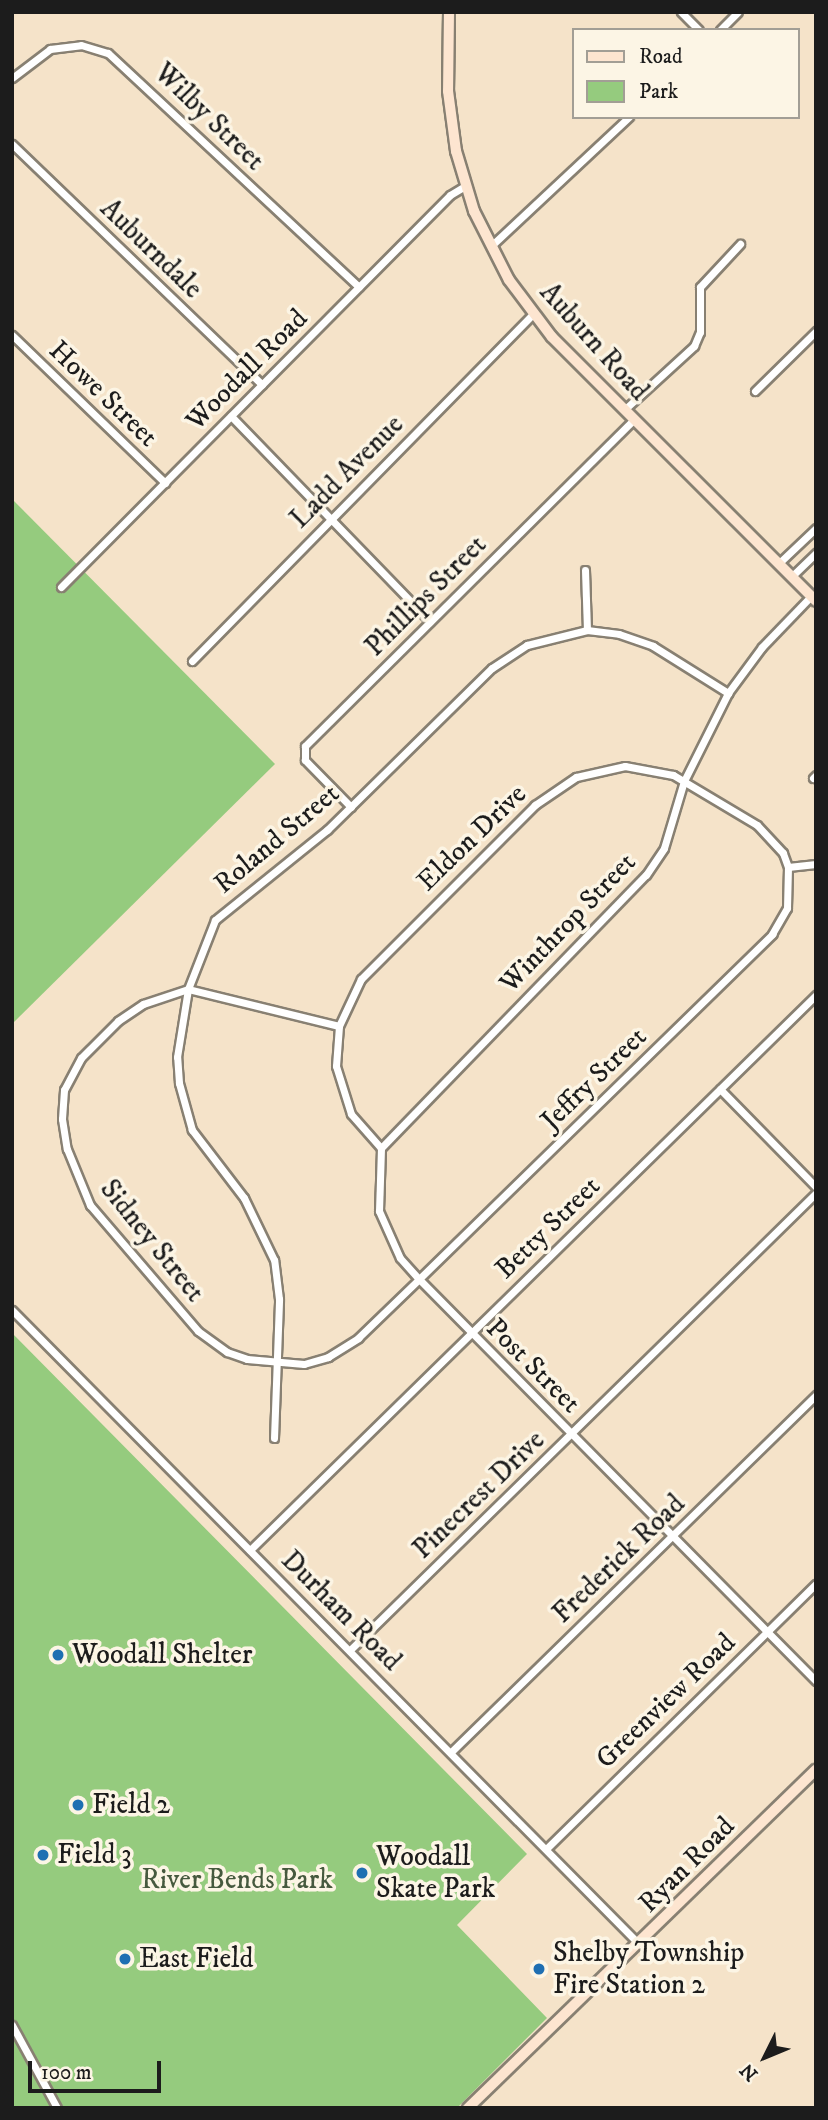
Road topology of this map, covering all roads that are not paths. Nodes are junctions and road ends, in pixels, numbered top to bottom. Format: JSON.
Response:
{"nodes":[{"id":1,"x":449,"y":12,"type":"edge"},
{"id":2,"x":681,"y":12,"type":"edge"},
{"id":3,"x":738,"y":12,"type":"edge"},
{"id":4,"x":697,"y":28,"type":"edge"},
{"id":5,"x":722,"y":28,"type":"edge"},
{"id":6,"x":12,"y":78,"type":"edge"},
{"id":7,"x":627,"y":119,"type":"edge"},
{"id":8,"x":12,"y":144,"type":"edge"},
{"id":9,"x":465,"y":186,"type":"junction"},
{"id":10,"x":740,"y":244,"type":"dead end"},
{"id":11,"x":491,"y":246,"type":"junction"},
{"id":12,"x":359,"y":287,"type":"junction"},
{"id":13,"x":533,"y":314,"type":"junction"},
{"id":14,"x":816,"y":331,"type":"edge"},
{"id":15,"x":12,"y":335,"type":"edge"},
{"id":16,"x":262,"y":385,"type":"junction"},
{"id":17,"x":755,"y":391,"type":"dead end"},
{"id":18,"x":624,"y":410,"type":"junction"},
{"id":19,"x":231,"y":416,"type":"junction"},
{"id":20,"x":633,"y":420,"type":"junction"},
{"id":21,"x":165,"y":483,"type":"junction"},
{"id":22,"x":329,"y":519,"type":"junction"},
{"id":23,"x":816,"y":528,"type":"edge"},
{"id":24,"x":816,"y":553,"type":"edge"},
{"id":25,"x":778,"y":564,"type":"junction"},
{"id":26,"x":585,"y":570,"type":"dead end"},
{"id":27,"x":791,"y":578,"type":"junction"},
{"id":28,"x":61,"y":587,"type":"dead end"},
{"id":29,"x":813,"y":598,"type":"edge"},
{"id":30,"x":430,"y":621,"type":"junction"},
{"id":31,"x":587,"y":631,"type":"junction"},
{"id":32,"x":192,"y":661,"type":"dead end"},
{"id":33,"x":728,"y":693,"type":"junction"},
{"id":34,"x":684,"y":781,"type":"junction"},
{"id":35,"x":351,"y":807,"type":"junction"},
{"id":36,"x":816,"y":864,"type":"edge"},
{"id":37,"x":788,"y":867,"type":"junction"},
{"id":38,"x":188,"y":989,"type":"junction"},
{"id":39,"x":816,"y":995,"type":"edge"},
{"id":40,"x":339,"y":1026,"type":"junction"},
{"id":41,"x":720,"y":1089,"type":"junction"},
{"id":42,"x":381,"y":1148,"type":"junction"},
{"id":43,"x":816,"y":1187,"type":"edge"},
{"id":44,"x":816,"y":1193,"type":"edge"},
{"id":45,"x":419,"y":1279,"type":"junction"},
{"id":46,"x":12,"y":1310,"type":"edge"},
{"id":47,"x":471,"y":1333,"type":"junction"},
{"id":48,"x":276,"y":1364,"type":"junction"},
{"id":49,"x":816,"y":1395,"type":"edge"},
{"id":50,"x":571,"y":1434,"type":"junction"},
{"id":51,"x":274,"y":1438,"type":"dead end"},
{"id":52,"x":672,"y":1536,"type":"junction"},
{"id":53,"x":250,"y":1550,"type":"junction"},
{"id":54,"x":816,"y":1584,"type":"edge"},
{"id":55,"x":767,"y":1632,"type":"junction"},
{"id":56,"x":350,"y":1650,"type":"junction"},
{"id":57,"x":816,"y":1681,"type":"edge"},
{"id":58,"x":451,"y":1752,"type":"junction"},
{"id":59,"x":816,"y":1770,"type":"edge"},
{"id":60,"x":546,"y":1849,"type":"junction"},
{"id":61,"x":639,"y":1944,"type":"junction"},
{"id":62,"x":12,"y":2025,"type":"edge"},
{"id":63,"x":57,"y":2108,"type":"edge"},
{"id":64,"x":468,"y":2108,"type":"edge"}],
"edges":[{"from":1,"to":9,"type":"main road","name":"Auburn Road"},
{"from":2,"to":4,"type":"street"},
{"from":3,"to":5,"type":"street"},
{"from":6,"to":12,"type":"street","name":"Wilby Street"},
{"from":7,"to":11,"type":"street"},
{"from":8,"to":16,"type":"street","name":"Auburndale"},
{"from":9,"to":11,"type":"main road","name":"Auburn Road"},
{"from":9,"to":12,"type":"street","name":"Woodall Road"},
{"from":10,"to":18,"type":"street"},
{"from":11,"to":13,"type":"main road","name":"Auburn Road"},
{"from":12,"to":16,"type":"street","name":"Woodall Road"},
{"from":13,"to":18,"type":"main road","name":"Auburn Road"},
{"from":13,"to":22,"type":"street","name":"Ladd Avenue"},
{"from":14,"to":17,"type":"street"},
{"from":15,"to":21,"type":"street","name":"Howe Street"},
{"from":16,"to":19,"type":"street","name":"Woodall Road"},
{"from":18,"to":20,"type":"main road","name":"Auburn Road"},
{"from":19,"to":21,"type":"street","name":"Woodall Road"},
{"from":19,"to":22,"type":"street"},
{"from":20,"to":25,"type":"main road","name":"Auburn Road"},
{"from":20,"to":30,"type":"street","name":"Phillips Street"},
{"from":21,"to":28,"type":"street","name":"Woodall Road"},
{"from":22,"to":30,"type":"street"},
{"from":22,"to":32,"type":"street","name":"Ladd Avenue"},
{"from":23,"to":25,"type":"street"},
{"from":24,"to":27,"type":"street"},
{"from":25,"to":27,"type":"main road","name":"Auburn Road"},
{"from":26,"to":31,"type":"street"},
{"from":27,"to":29,"type":"main road","name":"Auburn Road"},
{"from":29,"to":33,"type":"street","name":"Winthrop Street"},
{"from":30,"to":35,"type":"street","name":"Phillips Street"},
{"from":31,"to":33,"type":"street","name":"Roland Street"},
{"from":31,"to":35,"type":"street","name":"Roland Street"},
{"from":33,"to":34,"type":"street","name":"Winthrop Street"},
{"from":34,"to":37,"type":"street"},
{"from":34,"to":40,"type":"street","name":"Eldon Drive"},
{"from":34,"to":42,"type":"street","name":"Winthrop Street"},
{"from":35,"to":38,"type":"street","name":"Roland Street"},
{"from":36,"to":37,"type":"street"},
{"from":37,"to":45,"type":"street","name":"Jeffry Street"},
{"from":38,"to":40,"type":"street"},
{"from":38,"to":48,"type":"street","name":"Roland Street"},
{"from":38,"to":48,"type":"street","name":"Sidney Street"},
{"from":39,"to":41,"type":"street","name":"Betty Street"},
{"from":40,"to":42,"type":"street"},
{"from":41,"to":43,"type":"street"},
{"from":41,"to":47,"type":"street","name":"Betty Street"},
{"from":42,"to":45,"type":"street","name":"Post Street"},
{"from":44,"to":50,"type":"street","name":"Pinecrest Drive"},
{"from":45,"to":47,"type":"street","name":"Post Street"},
{"from":45,"to":48,"type":"street","name":"Jeffry Street"},
{"from":46,"to":53,"type":"street","name":"Durham Road"},
{"from":47,"to":50,"type":"street","name":"Post Street"},
{"from":47,"to":53,"type":"street","name":"Betty Street"},
{"from":48,"to":51,"type":"street","name":"Roland Street"},
{"from":49,"to":52,"type":"street","name":"Frederick Road"},
{"from":50,"to":52,"type":"street","name":"Post Street"},
{"from":50,"to":56,"type":"street","name":"Pinecrest Drive"},
{"from":52,"to":55,"type":"street","name":"Post Street"},
{"from":52,"to":58,"type":"street","name":"Frederick Road"},
{"from":53,"to":56,"type":"street","name":"Durham Road"},
{"from":54,"to":55,"type":"street","name":"Greenview Road"},
{"from":55,"to":57,"type":"street","name":"Post Street"},
{"from":55,"to":60,"type":"street","name":"Greenview Road"},
{"from":56,"to":58,"type":"street","name":"Durham Road"},
{"from":58,"to":60,"type":"street","name":"Durham Road"},
{"from":59,"to":61,"type":"main road","name":"Ryan Road"},
{"from":60,"to":61,"type":"street","name":"Durham Road"},
{"from":61,"to":64,"type":"main road","name":"Ryan Road"},
{"from":62,"to":63,"type":"street"}]}
